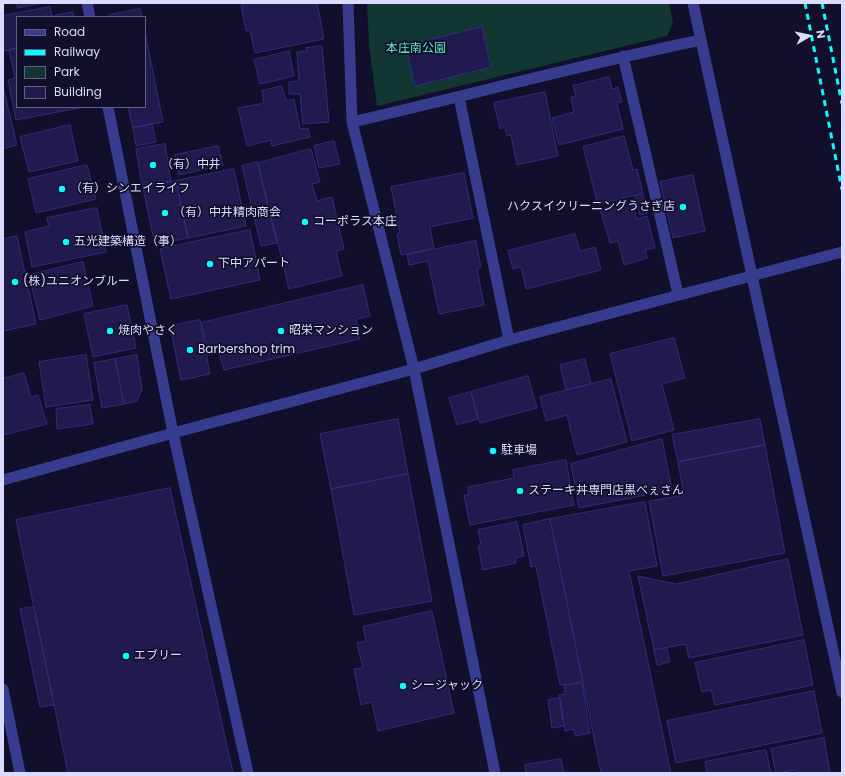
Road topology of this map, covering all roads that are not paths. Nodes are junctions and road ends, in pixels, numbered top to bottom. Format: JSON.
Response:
{"nodes":[{"id":1,"x":87,"y":3,"type":"edge"},
{"id":2,"x":348,"y":3,"type":"edge"},
{"id":3,"x":693,"y":3,"type":"edge"},
{"id":4,"x":90,"y":16,"type":"edge"},
{"id":5,"x":701,"y":40,"type":"junction"},
{"id":6,"x":623,"y":56,"type":"junction"},
{"id":7,"x":459,"y":97,"type":"junction"},
{"id":8,"x":108,"y":108,"type":"edge"},
{"id":9,"x":352,"y":122,"type":"junction"},
{"id":10,"x":842,"y":252,"type":"edge"},
{"id":11,"x":752,"y":276,"type":"junction"},
{"id":12,"x":678,"y":294,"type":"junction"},
{"id":13,"x":509,"y":340,"type":"junction"},
{"id":14,"x":414,"y":369,"type":"junction"},
{"id":15,"x":173,"y":433,"type":"junction"},
{"id":16,"x":3,"y":480,"type":"edge"},
{"id":17,"x":3,"y":689,"type":"edge"},
{"id":18,"x":842,"y":692,"type":"edge"},
{"id":19,"x":20,"y":773,"type":"edge"},
{"id":20,"x":248,"y":773,"type":"edge"},
{"id":21,"x":495,"y":773,"type":"edge"}],
"edges":[{"from":1,"to":4,"type":"street"},
{"from":2,"to":9,"type":"street"},
{"from":3,"to":5,"type":"street"},
{"from":5,"to":6,"type":"street"},
{"from":5,"to":11,"type":"street"},
{"from":6,"to":7,"type":"street"},
{"from":6,"to":12,"type":"street"},
{"from":7,"to":9,"type":"street"},
{"from":7,"to":13,"type":"street"},
{"from":8,"to":15,"type":"street"},
{"from":9,"to":14,"type":"street"},
{"from":10,"to":11,"type":"street"},
{"from":11,"to":12,"type":"street"},
{"from":11,"to":18,"type":"street"},
{"from":12,"to":13,"type":"street"},
{"from":13,"to":14,"type":"street"},
{"from":14,"to":15,"type":"street"},
{"from":14,"to":21,"type":"street"},
{"from":15,"to":16,"type":"street"},
{"from":15,"to":20,"type":"street"},
{"from":17,"to":19,"type":"street"}]}
